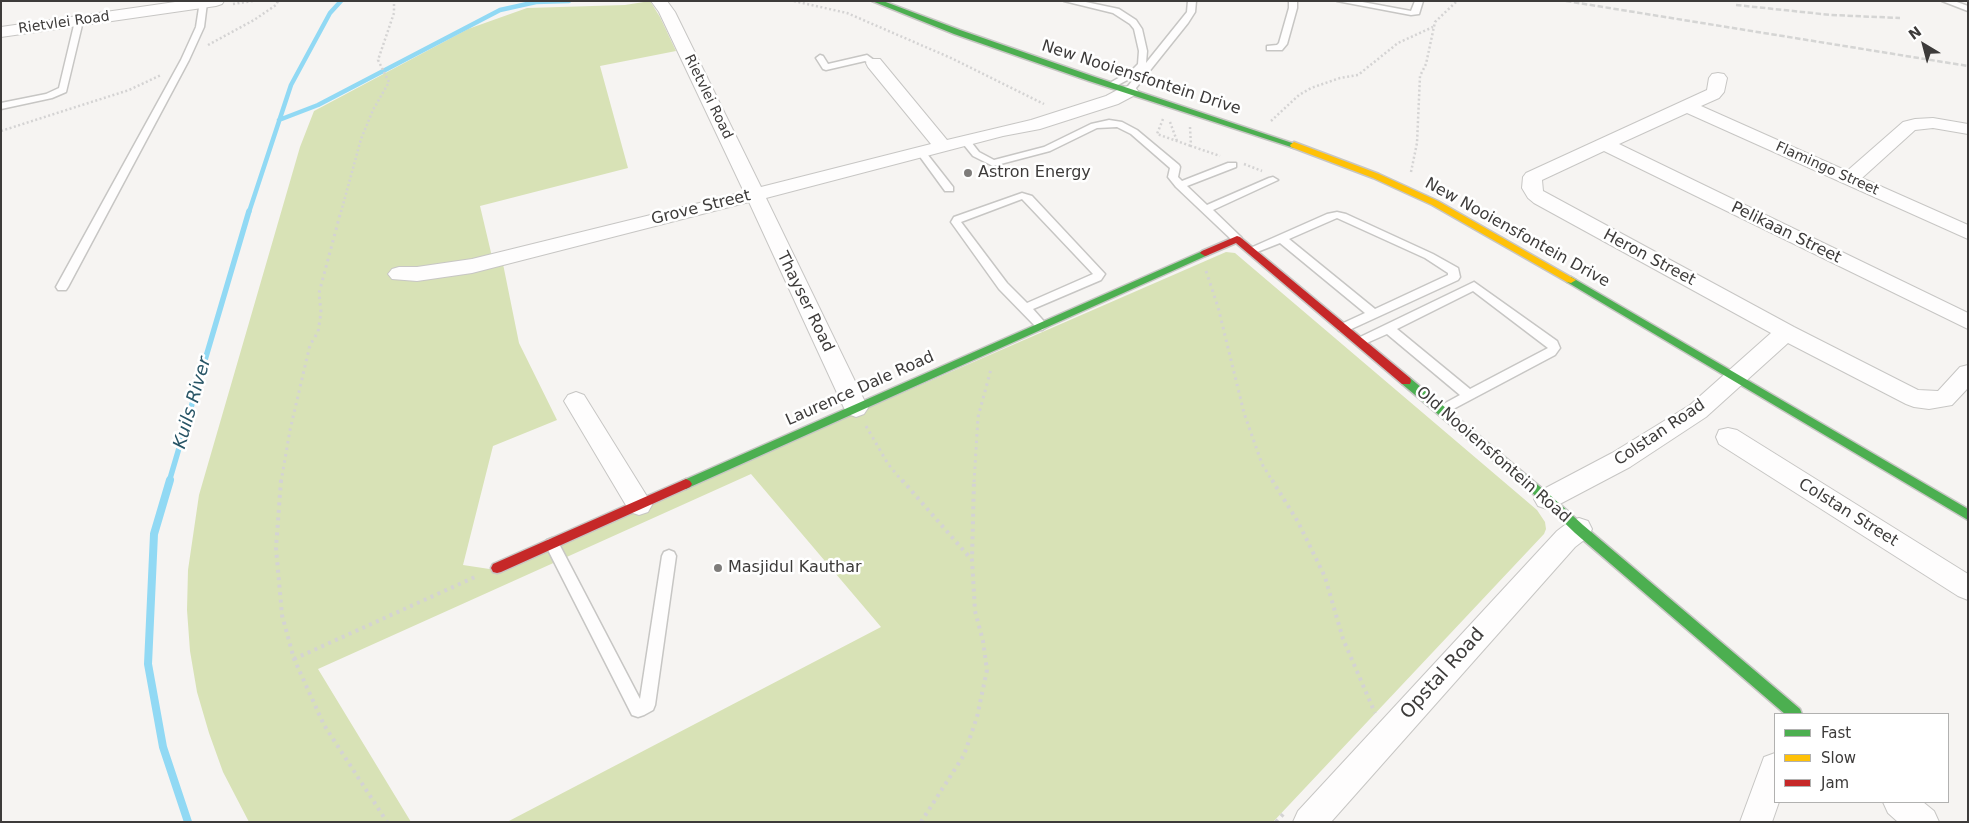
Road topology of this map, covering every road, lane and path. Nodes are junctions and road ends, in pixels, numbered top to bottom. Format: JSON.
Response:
{"nodes":[{"id":1,"x":253,"y":1,"type":"edge"},
{"id":2,"x":278,"y":1,"type":"edge"},
{"id":3,"x":394,"y":1,"type":"edge"},
{"id":4,"x":659,"y":1,"type":"edge"},
{"id":5,"x":794,"y":1,"type":"edge"},
{"id":6,"x":876,"y":1,"type":"edge"},
{"id":7,"x":1068,"y":1,"type":"edge"},
{"id":8,"x":1192,"y":1,"type":"edge"},
{"id":9,"x":1293,"y":1,"type":"edge"},
{"id":10,"x":1341,"y":1,"type":"edge"},
{"id":11,"x":1419,"y":1,"type":"edge"},
{"id":12,"x":1457,"y":1,"type":"edge"},
{"id":13,"x":1946,"y":1,"type":"edge"},
{"id":14,"x":216,"y":3,"type":"edge"},
{"id":15,"x":1968,"y":9,"type":"edge"},
{"id":16,"x":79,"y":21,"type":"junction"},
{"id":17,"x":1434,"y":27,"type":"junction"},
{"id":18,"x":1,"y":32,"type":"edge"},
{"id":19,"x":1270,"y":48,"type":"dead end"},
{"id":20,"x":820,"y":58,"type":"dead end"},
{"id":21,"x":185,"y":60,"type":"junction"},
{"id":22,"x":874,"y":63,"type":"joint"},
{"id":23,"x":1718,"y":78,"type":"dead end"},
{"id":24,"x":1111,"y":85,"type":"junction"},
{"id":25,"x":1129,"y":91,"type":"junction"},
{"id":26,"x":1,"y":106,"type":"edge"},
{"id":27,"x":1047,"y":106,"type":"dead end"},
{"id":28,"x":1687,"y":106,"type":"junction"},
{"id":29,"x":1190,"y":120,"type":"dead end"},
{"id":30,"x":1266,"y":126,"type":"dead end"},
{"id":31,"x":1968,"y":129,"type":"edge"},
{"id":32,"x":1,"y":131,"type":"edge"},
{"id":33,"x":1002,"y":131,"type":"junction"},
{"id":34,"x":965,"y":140,"type":"junction"},
{"id":35,"x":1177,"y":141,"type":"junction"},
{"id":36,"x":1603,"y":144,"type":"junction"},
{"id":37,"x":942,"y":146,"type":"junction"},
{"id":38,"x":1191,"y":146,"type":"junction"},
{"id":39,"x":921,"y":152,"type":"junction"},
{"id":40,"x":1229,"y":161,"type":"joint"},
{"id":41,"x":1244,"y":164,"type":"dead end"},
{"id":42,"x":1272,"y":177,"type":"joint"},
{"id":43,"x":1414,"y":178,"type":"dead end"},
{"id":44,"x":1849,"y":179,"type":"junction"},
{"id":45,"x":1180,"y":184,"type":"junction"},
{"id":46,"x":948,"y":188,"type":"dead end"},
{"id":47,"x":754,"y":195,"type":"junction"},
{"id":48,"x":1206,"y":209,"type":"junction"},
{"id":49,"x":1968,"y":233,"type":"edge"},
{"id":50,"x":1281,"y":238,"type":"junction"},
{"id":51,"x":1238,"y":239,"type":"junction"},
{"id":52,"x":1252,"y":251,"type":"junction"},
{"id":53,"x":1195,"y":258,"type":"junction"},
{"id":54,"x":399,"y":274,"type":"dead end"},
{"id":55,"x":62,"y":287,"type":"dead end"},
{"id":56,"x":1024,"y":308,"type":"junction"},
{"id":57,"x":1374,"y":314,"type":"junction"},
{"id":58,"x":1968,"y":322,"type":"edge"},
{"id":59,"x":1042,"y":326,"type":"junction"},
{"id":60,"x":1343,"y":328,"type":"junction"},
{"id":61,"x":1388,"y":328,"type":"junction"},
{"id":62,"x":1786,"y":332,"type":"junction"},
{"id":63,"x":1360,"y":342,"type":"junction"},
{"id":64,"x":996,"y":346,"type":"junction"},
{"id":65,"x":1968,"y":373,"type":"edge"},
{"id":66,"x":1735,"y":377,"type":"junction"},
{"id":67,"x":1469,"y":396,"type":"junction"},
{"id":68,"x":576,"y":401,"type":"dead end"},
{"id":69,"x":856,"y":408,"type":"junction"},
{"id":70,"x":1442,"y":410,"type":"junction"},
{"id":71,"x":1728,"y":437,"type":"dead end"},
{"id":72,"x":1547,"y":499,"type":"junction"},
{"id":73,"x":639,"y":505,"type":"junction"},
{"id":74,"x":1968,"y":515,"type":"edge"},
{"id":75,"x":1579,"y":529,"type":"junction"},
{"id":76,"x":552,"y":544,"type":"junction"},
{"id":77,"x":670,"y":556,"type":"dead end"},
{"id":78,"x":972,"y":560,"type":"junction"},
{"id":79,"x":497,"y":568,"type":"joint"},
{"id":80,"x":1968,"y":588,"type":"edge"},
{"id":81,"x":294,"y":659,"type":"junction"},
{"id":82,"x":1384,"y":709,"type":"dead end"},
{"id":83,"x":1794,"y":713,"type":"edge"},
{"id":84,"x":1774,"y":771,"type":"edge"},
{"id":85,"x":1900,"y":803,"type":"edge"},
{"id":86,"x":1299,"y":815,"type":"edge"},
{"id":87,"x":387,"y":822,"type":"edge"},
{"id":88,"x":921,"y":822,"type":"edge"},
{"id":89,"x":1276,"y":822,"type":"edge"},
{"id":90,"x":1756,"y":822,"type":"edge"},
{"id":91,"x":1923,"y":822,"type":"edge"}],
"edges":[{"from":1,"to":14,"type":"path"},
{"from":2,"to":21,"type":"path"},
{"from":3,"to":81,"type":"path"},
{"from":4,"to":47,"type":"street","name":"Rietvlei Road"},
{"from":5,"to":27,"type":"path"},
{"from":6,"to":24,"type":"street","name":"New Nooiensfontein Drive"},
{"from":7,"to":24,"type":"lane"},
{"from":8,"to":25,"type":"lane"},
{"from":9,"to":19,"type":"lane"},
{"from":10,"to":11,"type":"lane"},
{"from":12,"to":17,"type":"path"},
{"from":13,"to":15,"type":"lane"},
{"from":14,"to":16,"type":"street","name":"Rietvlei Road"},
{"from":14,"to":21,"type":"lane"},
{"from":16,"to":18,"type":"street","name":"Rietvlei Road"},
{"from":16,"to":26,"type":"lane"},
{"from":17,"to":30,"type":"path"},
{"from":17,"to":43,"type":"path"},
{"from":20,"to":22,"type":"lane"},
{"from":21,"to":32,"type":"path"},
{"from":21,"to":55,"type":"lane"},
{"from":22,"to":37,"type":"street"},
{"from":23,"to":28,"type":"street","name":"Heron Street"},
{"from":24,"to":25,"type":"street","name":"New Nooiensfontein Drive"},
{"from":24,"to":33,"type":"street","name":"Grove Street"},
{"from":25,"to":33,"type":"street","name":"Grove Street"},
{"from":25,"to":66,"type":"street","name":"New Nooiensfontein Drive"},
{"from":28,"to":36,"type":"street","name":"Heron Street"},
{"from":28,"to":44,"type":"street","name":"Flamingo Street"},
{"from":29,"to":38,"type":"path"},
{"from":31,"to":44,"type":"street"},
{"from":33,"to":34,"type":"street","name":"Grove Street"},
{"from":34,"to":37,"type":"street","name":"Grove Street"},
{"from":34,"to":45,"type":"lane"},
{"from":35,"to":35,"type":"path"},
{"from":35,"to":38,"type":"path"},
{"from":36,"to":58,"type":"street","name":"Pelikaan Street"},
{"from":36,"to":62,"type":"street","name":"Heron Street"},
{"from":37,"to":39,"type":"street","name":"Grove Street"},
{"from":38,"to":40,"type":"path"},
{"from":39,"to":46,"type":"lane"},
{"from":39,"to":47,"type":"street","name":"Grove Street"},
{"from":40,"to":45,"type":"lane"},
{"from":41,"to":42,"type":"path"},
{"from":42,"to":48,"type":"lane"},
{"from":44,"to":49,"type":"street","name":"Flamingo Street"},
{"from":45,"to":48,"type":"lane","name":"Old Nooiensfontein Road"},
{"from":47,"to":54,"type":"street","name":"Grove Street"},
{"from":47,"to":69,"type":"street","name":"Thayser Road"},
{"from":48,"to":51,"type":"lane","name":"Old Nooiensfontein Road"},
{"from":50,"to":52,"type":"lane"},
{"from":50,"to":57,"type":"lane"},
{"from":50,"to":57,"type":"lane"},
{"from":51,"to":52,"type":"street","name":"Old Nooiensfontein Road"},
{"from":51,"to":53,"type":"street","name":"Laurence Dale Road"},
{"from":52,"to":60,"type":"street","name":"Old Nooiensfontein Road"},
{"from":53,"to":59,"type":"street","name":"Laurence Dale Road"},
{"from":53,"to":82,"type":"path"},
{"from":56,"to":56,"type":"lane"},
{"from":56,"to":59,"type":"lane"},
{"from":57,"to":60,"type":"lane"},
{"from":59,"to":64,"type":"street","name":"Laurence Dale Road"},
{"from":60,"to":63,"type":"street","name":"Old Nooiensfontein Road"},
{"from":61,"to":63,"type":"lane"},
{"from":61,"to":67,"type":"lane"},
{"from":61,"to":67,"type":"lane"},
{"from":62,"to":65,"type":"street","name":"Heron Street"},
{"from":62,"to":66,"type":"street","name":"Colstan Road"},
{"from":63,"to":70,"type":"street","name":"Old Nooiensfontein Road"},
{"from":64,"to":69,"type":"street","name":"Laurence Dale Road"},
{"from":64,"to":78,"type":"path"},
{"from":66,"to":72,"type":"street","name":"Colstan Road"},
{"from":66,"to":74,"type":"street","name":"New Nooiensfontein Drive"},
{"from":67,"to":70,"type":"lane"},
{"from":68,"to":73,"type":"street"},
{"from":69,"to":73,"type":"street","name":"Laurence Dale Road"},
{"from":69,"to":78,"type":"path"},
{"from":70,"to":72,"type":"street","name":"Old Nooiensfontein Road"},
{"from":71,"to":80,"type":"street","name":"Colstan Street"},
{"from":72,"to":75,"type":"street","name":"Old Nooiensfontein Road"},
{"from":73,"to":76,"type":"street","name":"Laurence Dale Road"},
{"from":75,"to":83,"type":"street","name":"Old Nooiensfontein Road"},
{"from":75,"to":86,"type":"street","name":"Opstal Road"},
{"from":76,"to":77,"type":"lane"},
{"from":76,"to":79,"type":"street","name":"Laurence Dale Road"},
{"from":78,"to":88,"type":"path"},
{"from":79,"to":81,"type":"path"},
{"from":81,"to":87,"type":"path"},
{"from":84,"to":90,"type":"street"},
{"from":85,"to":91,"type":"street"},
{"from":86,"to":89,"type":"path"}]}
